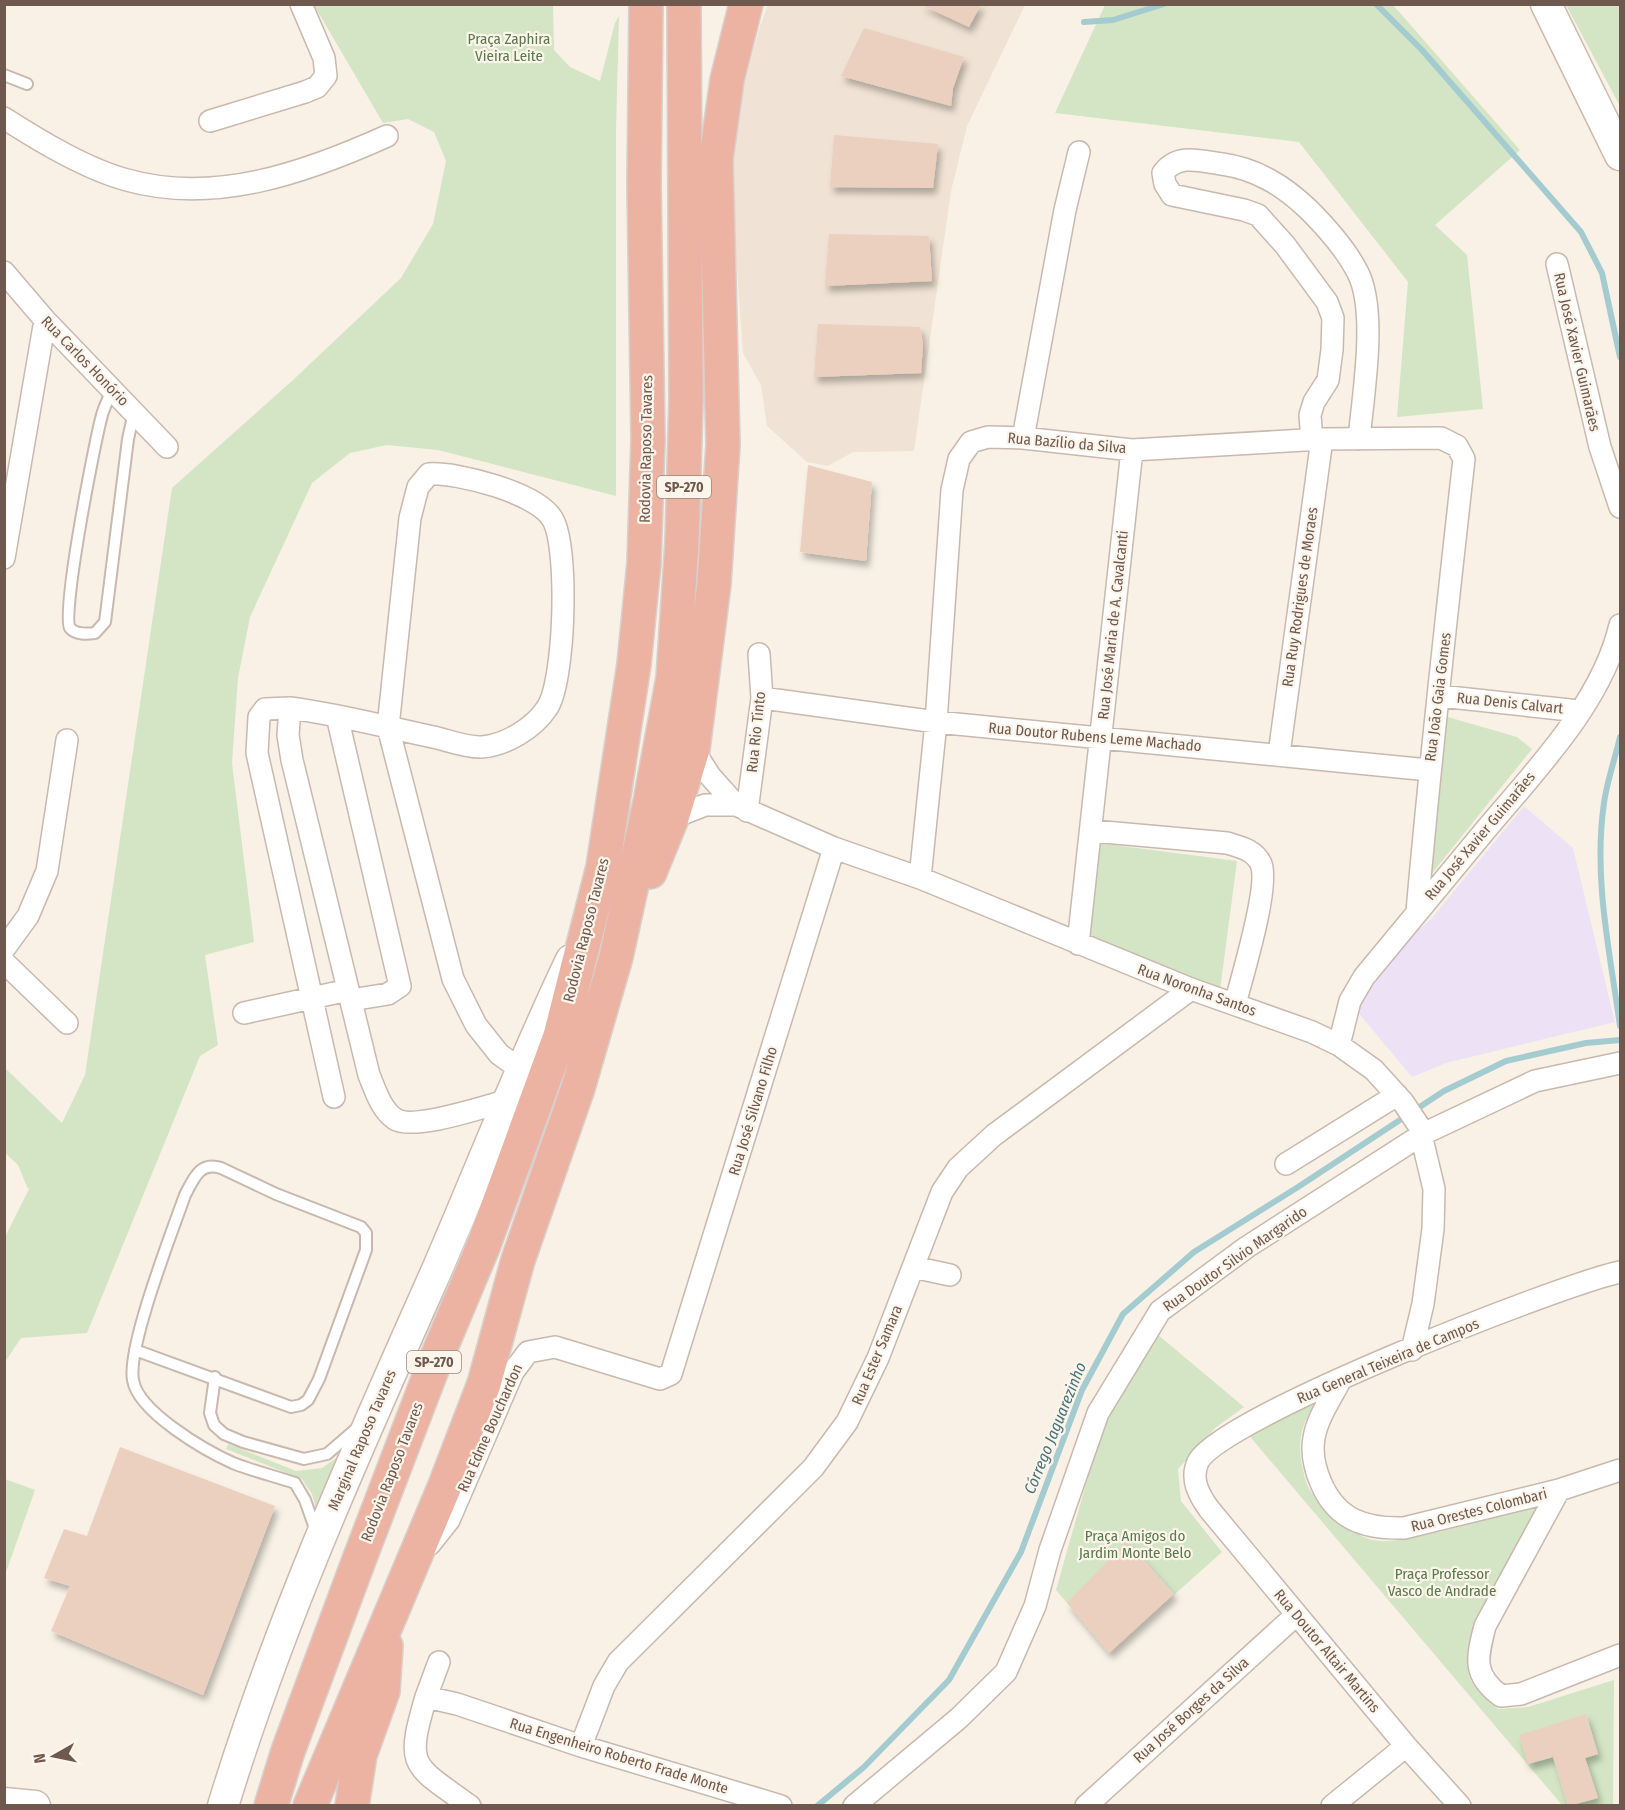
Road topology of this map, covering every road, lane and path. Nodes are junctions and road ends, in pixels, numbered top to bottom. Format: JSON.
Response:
{"nodes":[{"id":1,"x":301,"y":4,"type":"edge"},
{"id":2,"x":646,"y":4,"type":"edge"},
{"id":3,"x":746,"y":4,"type":"edge"},
{"id":4,"x":1546,"y":4,"type":"edge"},
{"id":5,"x":684,"y":7,"type":"edge"},
{"id":6,"x":4,"y":75,"type":"edge"},
{"id":7,"x":27,"y":84,"type":"dead end"},
{"id":8,"x":4,"y":118,"type":"edge"},
{"id":9,"x":210,"y":121,"type":"dead end"},
{"id":10,"x":387,"y":136,"type":"dead end"},
{"id":11,"x":1079,"y":152,"type":"dead end"},
{"id":12,"x":1620,"y":154,"type":"edge"},
{"id":13,"x":716,"y":159,"type":"junction"},
{"id":14,"x":1557,"y":264,"type":"dead end"},
{"id":15,"x":4,"y":272,"type":"edge"},
{"id":16,"x":45,"y":320,"type":"junction"},
{"id":17,"x":112,"y":390,"type":"junction"},
{"id":18,"x":134,"y":412,"type":"junction"},
{"id":19,"x":1023,"y":438,"type":"junction"},
{"id":20,"x":1359,"y":439,"type":"junction"},
{"id":21,"x":1317,"y":440,"type":"junction"},
{"id":22,"x":167,"y":447,"type":"dead end"},
{"id":23,"x":1132,"y":450,"type":"junction"},
{"id":24,"x":1461,"y":483,"type":"joint"},
{"id":25,"x":1620,"y":507,"type":"edge"},
{"id":26,"x":4,"y":558,"type":"edge"},
{"id":27,"x":1620,"y":625,"type":"edge"},
{"id":28,"x":759,"y":654,"type":"dead end"},
{"id":29,"x":1440,"y":696,"type":"junction"},
{"id":30,"x":762,"y":698,"type":"junction"},
{"id":31,"x":290,"y":708,"type":"junction"},
{"id":32,"x":1579,"y":711,"type":"junction"},
{"id":33,"x":337,"y":717,"type":"junction"},
{"id":34,"x":936,"y":722,"type":"junction"},
{"id":35,"x":388,"y":727,"type":"junction"},
{"id":36,"x":1101,"y":737,"type":"junction"},
{"id":37,"x":67,"y":740,"type":"dead end"},
{"id":38,"x":693,"y":749,"type":"junction"},
{"id":39,"x":1279,"y":754,"type":"junction"},
{"id":40,"x":1430,"y":770,"type":"junction"},
{"id":41,"x":742,"y":808,"type":"junction"},
{"id":42,"x":672,"y":818,"type":"junction"},
{"id":43,"x":1093,"y":831,"type":"junction"},
{"id":44,"x":834,"y":848,"type":"junction"},
{"id":45,"x":920,"y":878,"type":"junction"},
{"id":46,"x":1417,"y":912,"type":"junction"},
{"id":47,"x":591,"y":917,"type":"junction"},
{"id":48,"x":1078,"y":944,"type":"junction"},
{"id":49,"x":4,"y":949,"type":"edge"},
{"id":50,"x":616,"y":957,"type":"junction"},
{"id":51,"x":4,"y":962,"type":"edge"},
{"id":52,"x":1191,"y":989,"type":"junction"},
{"id":53,"x":350,"y":995,"type":"junction"},
{"id":54,"x":311,"y":998,"type":"junction"},
{"id":55,"x":1235,"y":1004,"type":"junction"},
{"id":56,"x":244,"y":1013,"type":"dead end"},
{"id":57,"x":67,"y":1023,"type":"dead end"},
{"id":58,"x":1339,"y":1045,"type":"junction"},
{"id":59,"x":1620,"y":1063,"type":"edge"},
{"id":60,"x":521,"y":1070,"type":"junction"},
{"id":61,"x":334,"y":1097,"type":"dead end"},
{"id":62,"x":1400,"y":1098,"type":"junction"},
{"id":63,"x":509,"y":1100,"type":"junction"},
{"id":64,"x":1421,"y":1130,"type":"junction"},
{"id":65,"x":1286,"y":1164,"type":"dead end"},
{"id":66,"x":913,"y":1267,"type":"junction"},
{"id":67,"x":1620,"y":1272,"type":"edge"},
{"id":68,"x":950,"y":1275,"type":"dead end"},
{"id":69,"x":135,"y":1350,"type":"junction"},
{"id":70,"x":1412,"y":1350,"type":"junction"},
{"id":71,"x":672,"y":1374,"type":"joint"},
{"id":72,"x":215,"y":1377,"type":"junction"},
{"id":73,"x":1341,"y":1379,"type":"junction"},
{"id":74,"x":375,"y":1413,"type":"junction"},
{"id":75,"x":1620,"y":1470,"type":"edge"},
{"id":76,"x":1559,"y":1490,"type":"junction"},
{"id":77,"x":1198,"y":1493,"type":"joint"},
{"id":78,"x":318,"y":1542,"type":"junction"},
{"id":79,"x":410,"y":1569,"type":"junction"},
{"id":80,"x":1296,"y":1615,"type":"junction"},
{"id":81,"x":388,"y":1618,"type":"junction"},
{"id":82,"x":1620,"y":1655,"type":"edge"},
{"id":83,"x":439,"y":1662,"type":"dead end"},
{"id":84,"x":426,"y":1697,"type":"junction"},
{"id":85,"x":581,"y":1746,"type":"junction"},
{"id":86,"x":1406,"y":1746,"type":"junction"},
{"id":87,"x":752,"y":1802,"type":"edge"},
{"id":88,"x":4,"y":1803,"type":"edge"},
{"id":89,"x":778,"y":1805,"type":"edge"},
{"id":90,"x":35,"y":1806,"type":"edge"},
{"id":91,"x":223,"y":1806,"type":"edge"},
{"id":92,"x":271,"y":1806,"type":"edge"},
{"id":93,"x":310,"y":1806,"type":"edge"},
{"id":94,"x":352,"y":1806,"type":"edge"},
{"id":95,"x":470,"y":1806,"type":"edge"},
{"id":96,"x":854,"y":1806,"type":"edge"},
{"id":97,"x":1086,"y":1806,"type":"edge"},
{"id":98,"x":1332,"y":1806,"type":"edge"},
{"id":99,"x":1460,"y":1806,"type":"edge"}],
"edges":[{"from":1,"to":9,"type":"street"},
{"from":2,"to":47,"type":"highway","name":"Rodovia Raposo Tavares","number":"SP-270"},
{"from":3,"to":13,"type":"highway"},
{"from":4,"to":12,"type":"main road"},
{"from":5,"to":13,"type":"highway"},
{"from":5,"to":50,"type":"highway","number":"SP-270"},
{"from":6,"to":7,"type":"lane"},
{"from":8,"to":10,"type":"street"},
{"from":11,"to":19,"type":"street"},
{"from":13,"to":38,"type":"highway"},
{"from":14,"to":25,"type":"street","name":"Rua José Xavier Guimarães"},
{"from":15,"to":16,"type":"street","name":"Rua Carlos Honório"},
{"from":16,"to":17,"type":"street","name":"Rua Carlos Honório"},
{"from":16,"to":26,"type":"street"},
{"from":17,"to":18,"type":"street","name":"Rua Carlos Honório"},
{"from":17,"to":18,"type":"lane"},
{"from":18,"to":22,"type":"street","name":"Rua Carlos Honório"},
{"from":19,"to":23,"type":"street","name":"Rua Bazílio da Silva"},
{"from":19,"to":34,"type":"street","name":"Rua Bazílio da Silva"},
{"from":20,"to":21,"type":"street","name":"Rua Bazílio da Silva"},
{"from":20,"to":21,"type":"street","name":"Rua Ruy Rodrigues de Moraes"},
{"from":20,"to":24,"type":"street","name":"Rua Bazílio da Silva"},
{"from":21,"to":23,"type":"street","name":"Rua Bazílio da Silva"},
{"from":21,"to":39,"type":"street","name":"Rua Ruy Rodrigues de Moraes"},
{"from":23,"to":36,"type":"street","name":"Rua José Maria de A. Cavalcanti"},
{"from":24,"to":29,"type":"street","name":"Rua João Gaia Gomes"},
{"from":27,"to":32,"type":"street","name":"Rua José Xavier Guimarães"},
{"from":28,"to":30,"type":"street","name":"Rua Rio Tinto"},
{"from":29,"to":32,"type":"street","name":"Rua Denis Calvart"},
{"from":29,"to":40,"type":"street","name":"Rua João Gaia Gomes"},
{"from":30,"to":34,"type":"street","name":"Rua Doutor Rubens Leme Machado"},
{"from":30,"to":41,"type":"street","name":"Rua Rio Tinto"},
{"from":31,"to":33,"type":"street"},
{"from":31,"to":53,"type":"street"},
{"from":31,"to":54,"type":"street"},
{"from":32,"to":46,"type":"street","name":"Rua José Xavier Guimarães"},
{"from":33,"to":35,"type":"street"},
{"from":33,"to":53,"type":"street"},
{"from":34,"to":36,"type":"street","name":"Rua Doutor Rubens Leme Machado"},
{"from":34,"to":45,"type":"street","name":"Rua Bazílio da Silva"},
{"from":35,"to":35,"type":"street"},
{"from":35,"to":60,"type":"street"},
{"from":36,"to":39,"type":"street","name":"Rua Doutor Rubens Leme Machado"},
{"from":36,"to":43,"type":"street","name":"Rua José Maria de A. Cavalcanti"},
{"from":37,"to":49,"type":"street"},
{"from":38,"to":41,"type":"street","name":"Rua Noronha Santos"},
{"from":38,"to":42,"type":"highway"},
{"from":39,"to":40,"type":"street","name":"Rua Doutor Rubens Leme Machado"},
{"from":40,"to":46,"type":"street","name":"Rua João Gaia Gomes"},
{"from":41,"to":42,"type":"street","name":"Rua Noronha Santos"},
{"from":41,"to":44,"type":"street","name":"Rua Noronha Santos"},
{"from":42,"to":50,"type":"highway"},
{"from":43,"to":48,"type":"street","name":"Rua José Maria de A. Cavalcanti"},
{"from":43,"to":55,"type":"street"},
{"from":44,"to":45,"type":"street","name":"Rua Noronha Santos"},
{"from":44,"to":71,"type":"street","name":"Rua José Silvano Filho"},
{"from":45,"to":48,"type":"street","name":"Rua Noronha Santos"},
{"from":46,"to":58,"type":"street","name":"Rua José Xavier Guimarães"},
{"from":47,"to":60,"type":"main road","name":"Marginal Raposo Tavares"},
{"from":47,"to":92,"type":"highway","name":"Rodovia Raposo Tavares","number":"SP-270"},
{"from":48,"to":52,"type":"street","name":"Rua Noronha Santos"},
{"from":50,"to":79,"type":"highway","number":"SP-270"},
{"from":51,"to":57,"type":"street"},
{"from":52,"to":55,"type":"street","name":"Rua Noronha Santos"},
{"from":52,"to":66,"type":"street","name":"Rua Ester Samara"},
{"from":53,"to":54,"type":"street"},
{"from":53,"to":63,"type":"street"},
{"from":54,"to":56,"type":"street"},
{"from":54,"to":61,"type":"street"},
{"from":55,"to":58,"type":"street","name":"Rua Noronha Santos"},
{"from":58,"to":62,"type":"street","name":"Rua Noronha Santos"},
{"from":59,"to":64,"type":"street","name":"Rua Doutor Silvio Margarido"},
{"from":60,"to":63,"type":"main road","name":"Marginal Raposo Tavares"},
{"from":62,"to":64,"type":"street","name":"Rua Noronha Santos"},
{"from":62,"to":65,"type":"street"},
{"from":63,"to":74,"type":"main road","name":"Marginal Raposo Tavares"},
{"from":64,"to":70,"type":"street","name":"Rua Noronha Santos"},
{"from":64,"to":96,"type":"street","name":"Rua Doutor Silvio Margarido"},
{"from":66,"to":68,"type":"street"},
{"from":66,"to":85,"type":"street","name":"Rua Ester Samara"},
{"from":67,"to":70,"type":"street","name":"Rua General Teixeira de Campos"},
{"from":69,"to":72,"type":"lane"},
{"from":69,"to":72,"type":"lane"},
{"from":69,"to":78,"type":"lane"},
{"from":70,"to":73,"type":"street","name":"Rua General Teixeira de Campos"},
{"from":71,"to":79,"type":"street","name":"Rua Edme Bouchardon"},
{"from":72,"to":74,"type":"lane"},
{"from":73,"to":76,"type":"street","name":"Rua Orestes Colombari"},
{"from":73,"to":77,"type":"street","name":"Rua General Teixeira de Campos"},
{"from":74,"to":78,"type":"main road","name":"Marginal Raposo Tavares"},
{"from":75,"to":76,"type":"street","name":"Rua Orestes Colombari"},
{"from":76,"to":82,"type":"street"},
{"from":77,"to":80,"type":"street","name":"Rua Doutor Altair Martins"},
{"from":78,"to":91,"type":"main road","name":"Marginal Raposo Tavares"},
{"from":79,"to":81,"type":"highway","number":"SP-270"},
{"from":80,"to":86,"type":"street","name":"Rua Doutor Altair Martins"},
{"from":80,"to":97,"type":"street","name":"Rua José Borges da Silva"},
{"from":81,"to":93,"type":"highway","number":"SP-270"},
{"from":81,"to":94,"type":"highway"},
{"from":83,"to":84,"type":"street"},
{"from":84,"to":85,"type":"street","name":"Rua Engenheiro Roberto Frade Monte"},
{"from":84,"to":95,"type":"street"},
{"from":85,"to":87,"type":"street","name":"Rua Engenheiro Roberto Frade Monte"},
{"from":86,"to":98,"type":"street"},
{"from":86,"to":99,"type":"street","name":"Rua Doutor Altair Martins"},
{"from":87,"to":89,"type":"street","name":"Rua Engenheiro Roberto Frade Monte"},
{"from":88,"to":90,"type":"main road"}]}
